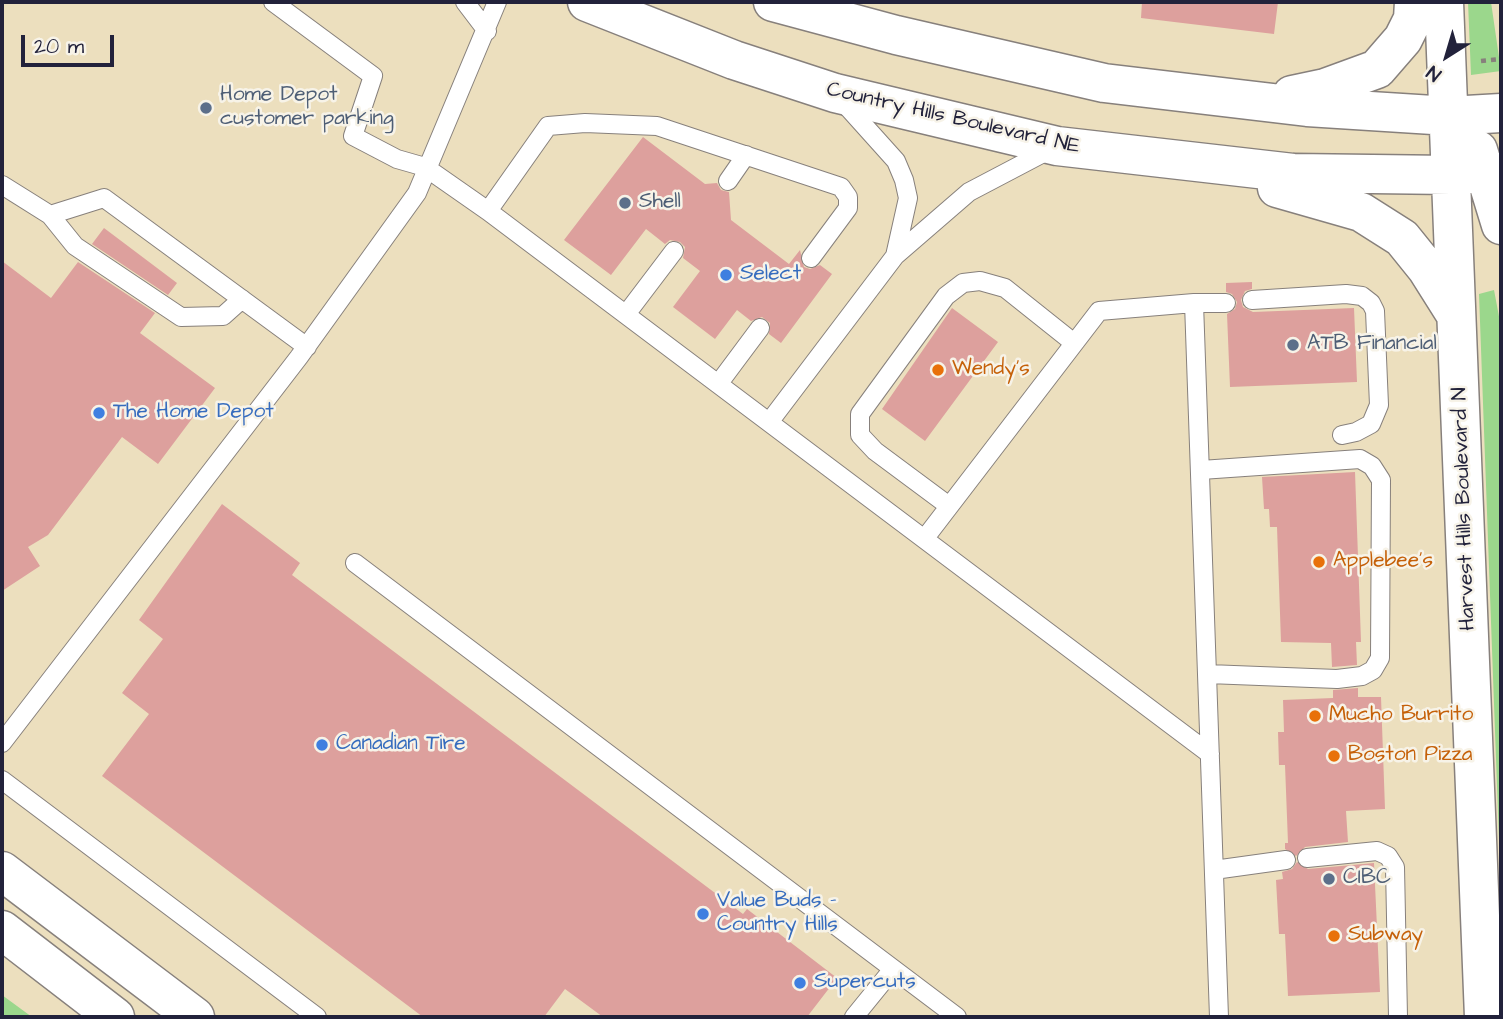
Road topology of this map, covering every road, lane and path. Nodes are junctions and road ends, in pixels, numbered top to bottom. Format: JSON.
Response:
{"nodes":[{"id":1,"x":273,"y":2,"type":"edge"},
{"id":2,"x":465,"y":2,"type":"edge"},
{"id":3,"x":497,"y":2,"type":"edge"},
{"id":4,"x":587,"y":2,"type":"edge"},
{"id":5,"x":773,"y":2,"type":"edge"},
{"id":6,"x":1414,"y":2,"type":"edge"},
{"id":7,"x":1444,"y":2,"type":"edge"},
{"id":8,"x":487,"y":31,"type":"junction"},
{"id":9,"x":1501,"y":59,"type":"edge"},
{"id":10,"x":1479,"y":61,"type":"dead end"},
{"id":11,"x":835,"y":93,"type":"junction"},
{"id":12,"x":1255,"y":102,"type":"junction"},
{"id":13,"x":1501,"y":113,"type":"edge"},
{"id":14,"x":1449,"y":116,"type":"junction"},
{"id":15,"x":1057,"y":146,"type":"junction"},
{"id":16,"x":746,"y":155,"type":"junction"},
{"id":17,"x":1170,"y":161,"type":"junction"},
{"id":18,"x":425,"y":167,"type":"junction"},
{"id":19,"x":1479,"y":174,"type":"edge"},
{"id":20,"x":728,"y":181,"type":"dead end"},
{"id":21,"x":2,"y":186,"type":"edge"},
{"id":22,"x":488,"y":211,"type":"junction"},
{"id":23,"x":50,"y":215,"type":"junction"},
{"id":24,"x":1501,"y":225,"type":"edge"},
{"id":25,"x":674,"y":251,"type":"dead end"},
{"id":26,"x":895,"y":256,"type":"junction"},
{"id":27,"x":811,"y":258,"type":"dead end"},
{"id":28,"x":242,"y":299,"type":"junction"},
{"id":29,"x":1252,"y":300,"type":"dead end"},
{"id":30,"x":1194,"y":303,"type":"junction"},
{"id":31,"x":1226,"y":303,"type":"dead end"},
{"id":32,"x":627,"y":313,"type":"junction"},
{"id":33,"x":1457,"y":317,"type":"junction"},
{"id":34,"x":760,"y":328,"type":"dead end"},
{"id":35,"x":1074,"y":343,"type":"junction"},
{"id":36,"x":307,"y":347,"type":"junction"},
{"id":37,"x":719,"y":383,"type":"junction"},
{"id":38,"x":770,"y":421,"type":"junction"},
{"id":39,"x":1342,"y":435,"type":"dead end"},
{"id":40,"x":1201,"y":470,"type":"junction"},
{"id":41,"x":949,"y":506,"type":"junction"},
{"id":42,"x":925,"y":538,"type":"junction"},
{"id":43,"x":355,"y":564,"type":"dead end"},
{"id":44,"x":1208,"y":674,"type":"junction"},
{"id":45,"x":2,"y":743,"type":"edge"},
{"id":46,"x":1210,"y":754,"type":"junction"},
{"id":47,"x":2,"y":779,"type":"edge"},
{"id":48,"x":1307,"y":858,"type":"dead end"},
{"id":49,"x":1286,"y":860,"type":"dead end"},
{"id":50,"x":1214,"y":870,"type":"junction"},
{"id":51,"x":2,"y":871,"type":"edge"},
{"id":52,"x":2,"y":930,"type":"edge"},
{"id":53,"x":893,"y":969,"type":"junction"},
{"id":54,"x":115,"y":1017,"type":"edge"},
{"id":55,"x":195,"y":1017,"type":"edge"},
{"id":56,"x":317,"y":1017,"type":"edge"},
{"id":57,"x":854,"y":1017,"type":"edge"},
{"id":58,"x":957,"y":1017,"type":"edge"},
{"id":59,"x":1219,"y":1017,"type":"edge"},
{"id":60,"x":1398,"y":1017,"type":"edge"},
{"id":61,"x":1484,"y":1017,"type":"edge"}],
"edges":[{"from":1,"to":18,"type":"lane"},
{"from":2,"to":8,"type":"lane"},
{"from":3,"to":8,"type":"lane"},
{"from":4,"to":11,"type":"main road","name":"Country Hills Boulevard NE"},
{"from":5,"to":12,"type":"main road"},
{"from":6,"to":12,"type":"main road"},
{"from":7,"to":14,"type":"main road"},
{"from":8,"to":18,"type":"lane"},
{"from":9,"to":10,"type":"path"},
{"from":11,"to":15,"type":"main road","name":"Country Hills Boulevard NE"},
{"from":11,"to":26,"type":"lane"},
{"from":12,"to":14,"type":"main road"},
{"from":13,"to":14,"type":"main road"},
{"from":14,"to":19,"type":"main road"},
{"from":15,"to":17,"type":"main road","name":"Country Hills Boulevard NE"},
{"from":15,"to":26,"type":"lane"},
{"from":16,"to":20,"type":"lane"},
{"from":16,"to":22,"type":"lane"},
{"from":16,"to":27,"type":"lane"},
{"from":17,"to":19,"type":"main road","name":"Country Hills Boulevard NE"},
{"from":17,"to":33,"type":"main road"},
{"from":18,"to":22,"type":"lane"},
{"from":18,"to":36,"type":"lane"},
{"from":19,"to":24,"type":"main road"},
{"from":19,"to":33,"type":"main road","name":"Harvest Hills Boulevard N"},
{"from":21,"to":23,"type":"lane"},
{"from":22,"to":32,"type":"lane"},
{"from":23,"to":28,"type":"lane"},
{"from":23,"to":28,"type":"lane"},
{"from":25,"to":32,"type":"lane"},
{"from":26,"to":38,"type":"lane"},
{"from":28,"to":36,"type":"lane"},
{"from":29,"to":39,"type":"lane"},
{"from":30,"to":31,"type":"lane"},
{"from":30,"to":35,"type":"lane"},
{"from":30,"to":40,"type":"lane"},
{"from":32,"to":37,"type":"lane"},
{"from":33,"to":61,"type":"main road","name":"Harvest Hills Boulevard N"},
{"from":34,"to":37,"type":"lane"},
{"from":35,"to":41,"type":"lane"},
{"from":35,"to":41,"type":"lane"},
{"from":36,"to":45,"type":"lane"},
{"from":37,"to":38,"type":"lane"},
{"from":38,"to":42,"type":"lane"},
{"from":40,"to":44,"type":"lane"},
{"from":40,"to":44,"type":"lane"},
{"from":41,"to":42,"type":"lane"},
{"from":42,"to":46,"type":"lane"},
{"from":43,"to":53,"type":"lane"},
{"from":44,"to":46,"type":"lane"},
{"from":46,"to":50,"type":"lane"},
{"from":47,"to":56,"type":"lane"},
{"from":48,"to":60,"type":"lane"},
{"from":49,"to":50,"type":"lane"},
{"from":50,"to":59,"type":"lane"},
{"from":51,"to":55,"type":"main road"},
{"from":52,"to":54,"type":"main road"},
{"from":53,"to":57,"type":"lane"},
{"from":53,"to":58,"type":"lane"}]}
